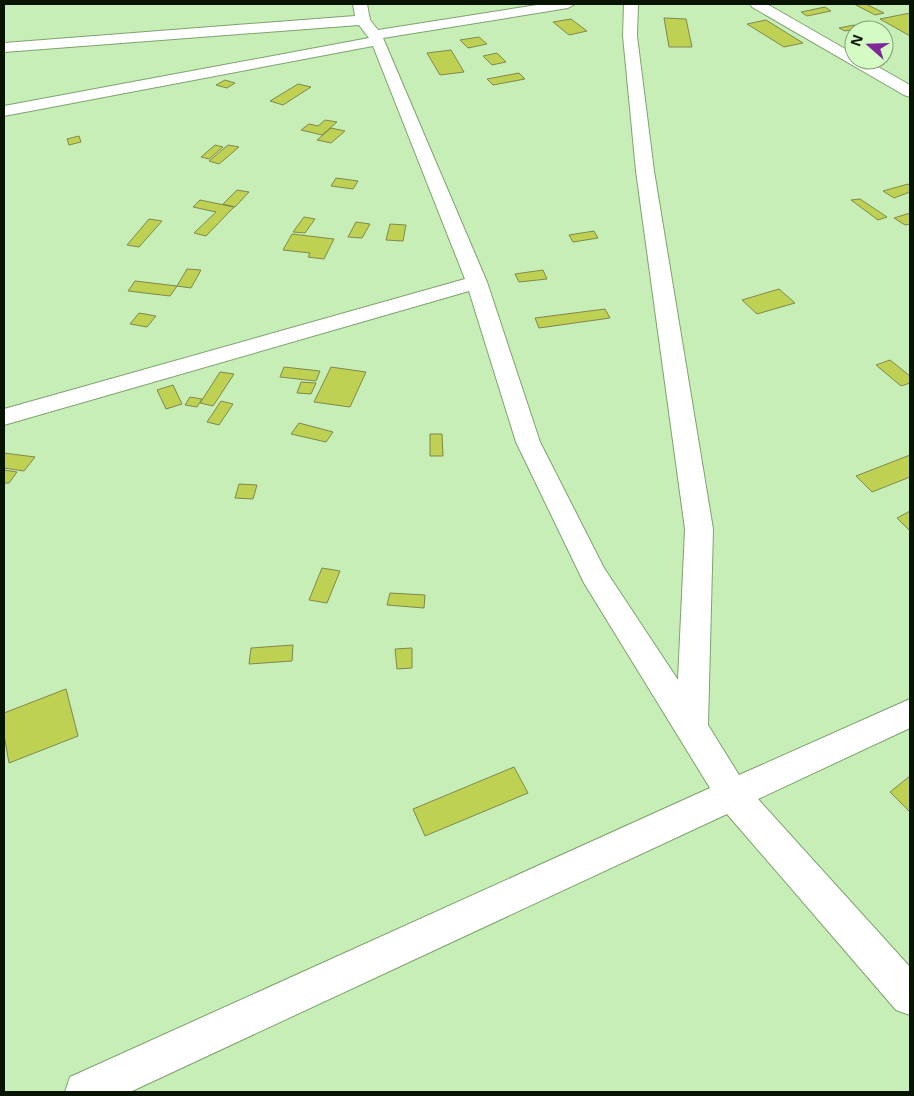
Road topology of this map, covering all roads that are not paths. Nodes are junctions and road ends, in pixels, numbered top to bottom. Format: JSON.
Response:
{"nodes":[{"id":1,"x":360,"y":4,"type":"edge"},
{"id":2,"x":568,"y":4,"type":"edge"},
{"id":3,"x":631,"y":4,"type":"edge"},
{"id":4,"x":757,"y":4,"type":"edge"},
{"id":5,"x":372,"y":32,"type":"junction"},
{"id":6,"x":4,"y":47,"type":"edge"},
{"id":7,"x":844,"y":54,"type":"edge"},
{"id":8,"x":872,"y":70,"type":"edge"},
{"id":9,"x":910,"y":92,"type":"edge"},
{"id":10,"x":4,"y":112,"type":"edge"},
{"id":11,"x":477,"y":282,"type":"junction"},
{"id":12,"x":4,"y":417,"type":"edge"},
{"id":13,"x":910,"y":713,"type":"edge"},
{"id":14,"x":692,"y":728,"type":"junction"},
{"id":15,"x":732,"y":796,"type":"junction"},
{"id":16,"x":910,"y":996,"type":"edge"},
{"id":17,"x":85,"y":1092,"type":"edge"}],
"edges":[{"from":1,"to":5,"type":"street"},
{"from":2,"to":5,"type":"street"},
{"from":3,"to":14,"type":"street"},
{"from":4,"to":7,"type":"street"},
{"from":5,"to":6,"type":"street"},
{"from":5,"to":10,"type":"street"},
{"from":5,"to":11,"type":"street"},
{"from":8,"to":9,"type":"street"},
{"from":11,"to":12,"type":"street"},
{"from":11,"to":14,"type":"street"},
{"from":13,"to":15,"type":"street"},
{"from":14,"to":15,"type":"street"},
{"from":15,"to":16,"type":"street"},
{"from":15,"to":17,"type":"street"}]}
